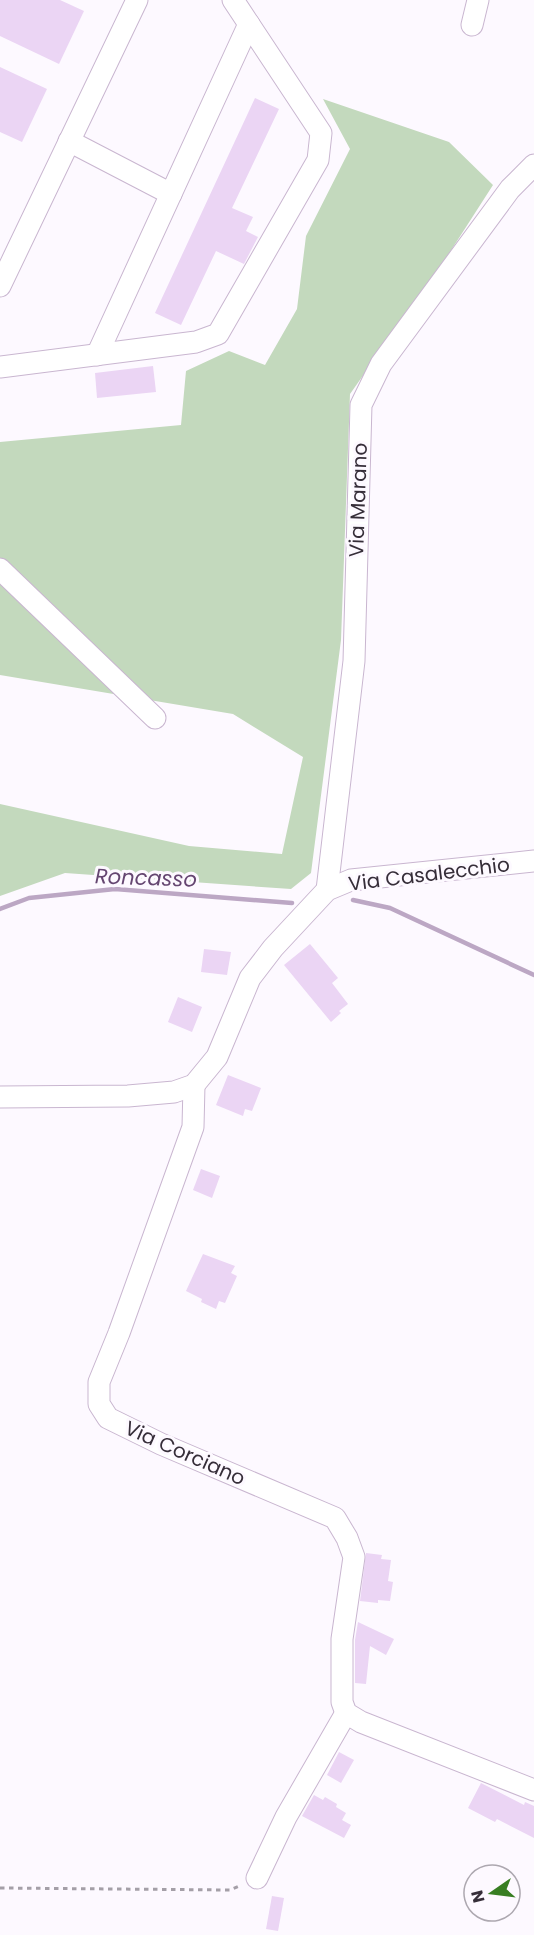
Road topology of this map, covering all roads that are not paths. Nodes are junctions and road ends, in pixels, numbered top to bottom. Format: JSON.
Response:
{"nodes":[{"id":1,"x":137,"y":0,"type":"edge"},
{"id":2,"x":232,"y":0,"type":"edge"},
{"id":3,"x":478,"y":0,"type":"edge"},
{"id":4,"x":249,"y":24,"type":"junction"},
{"id":5,"x":472,"y":25,"type":"dead end"},
{"id":6,"x":69,"y":141,"type":"junction"},
{"id":7,"x":534,"y":165,"type":"edge"},
{"id":8,"x":171,"y":194,"type":"junction"},
{"id":9,"x":0,"y":286,"type":"edge"},
{"id":10,"x":98,"y":355,"type":"junction"},
{"id":11,"x":0,"y":367,"type":"edge"},
{"id":12,"x":0,"y":569,"type":"edge"},
{"id":13,"x":155,"y":718,"type":"dead end"},
{"id":14,"x":534,"y":861,"type":"edge"},
{"id":15,"x":327,"y":890,"type":"junction"},
{"id":16,"x":194,"y":1085,"type":"junction"},
{"id":17,"x":0,"y":1096,"type":"edge"},
{"id":18,"x":346,"y":1713,"type":"junction"},
{"id":19,"x":534,"y":1790,"type":"edge"},
{"id":20,"x":257,"y":1878,"type":"road end"}],
"edges":[{"from":1,"to":6,"type":"street"},
{"from":2,"to":4,"type":"street"},
{"from":3,"to":5,"type":"street"},
{"from":4,"to":8,"type":"street"},
{"from":4,"to":10,"type":"street"},
{"from":6,"to":8,"type":"street"},
{"from":6,"to":9,"type":"street"},
{"from":7,"to":15,"type":"street","name":"Via Marano"},
{"from":8,"to":10,"type":"street"},
{"from":10,"to":11,"type":"street"},
{"from":12,"to":13,"type":"street"},
{"from":14,"to":15,"type":"street","name":"Via Casalecchio"},
{"from":15,"to":16,"type":"street","name":"Via Casalecchio"},
{"from":16,"to":17,"type":"street"},
{"from":16,"to":18,"type":"street","name":"Via Corciano"},
{"from":18,"to":19,"type":"street"},
{"from":18,"to":20,"type":"street"}]}
